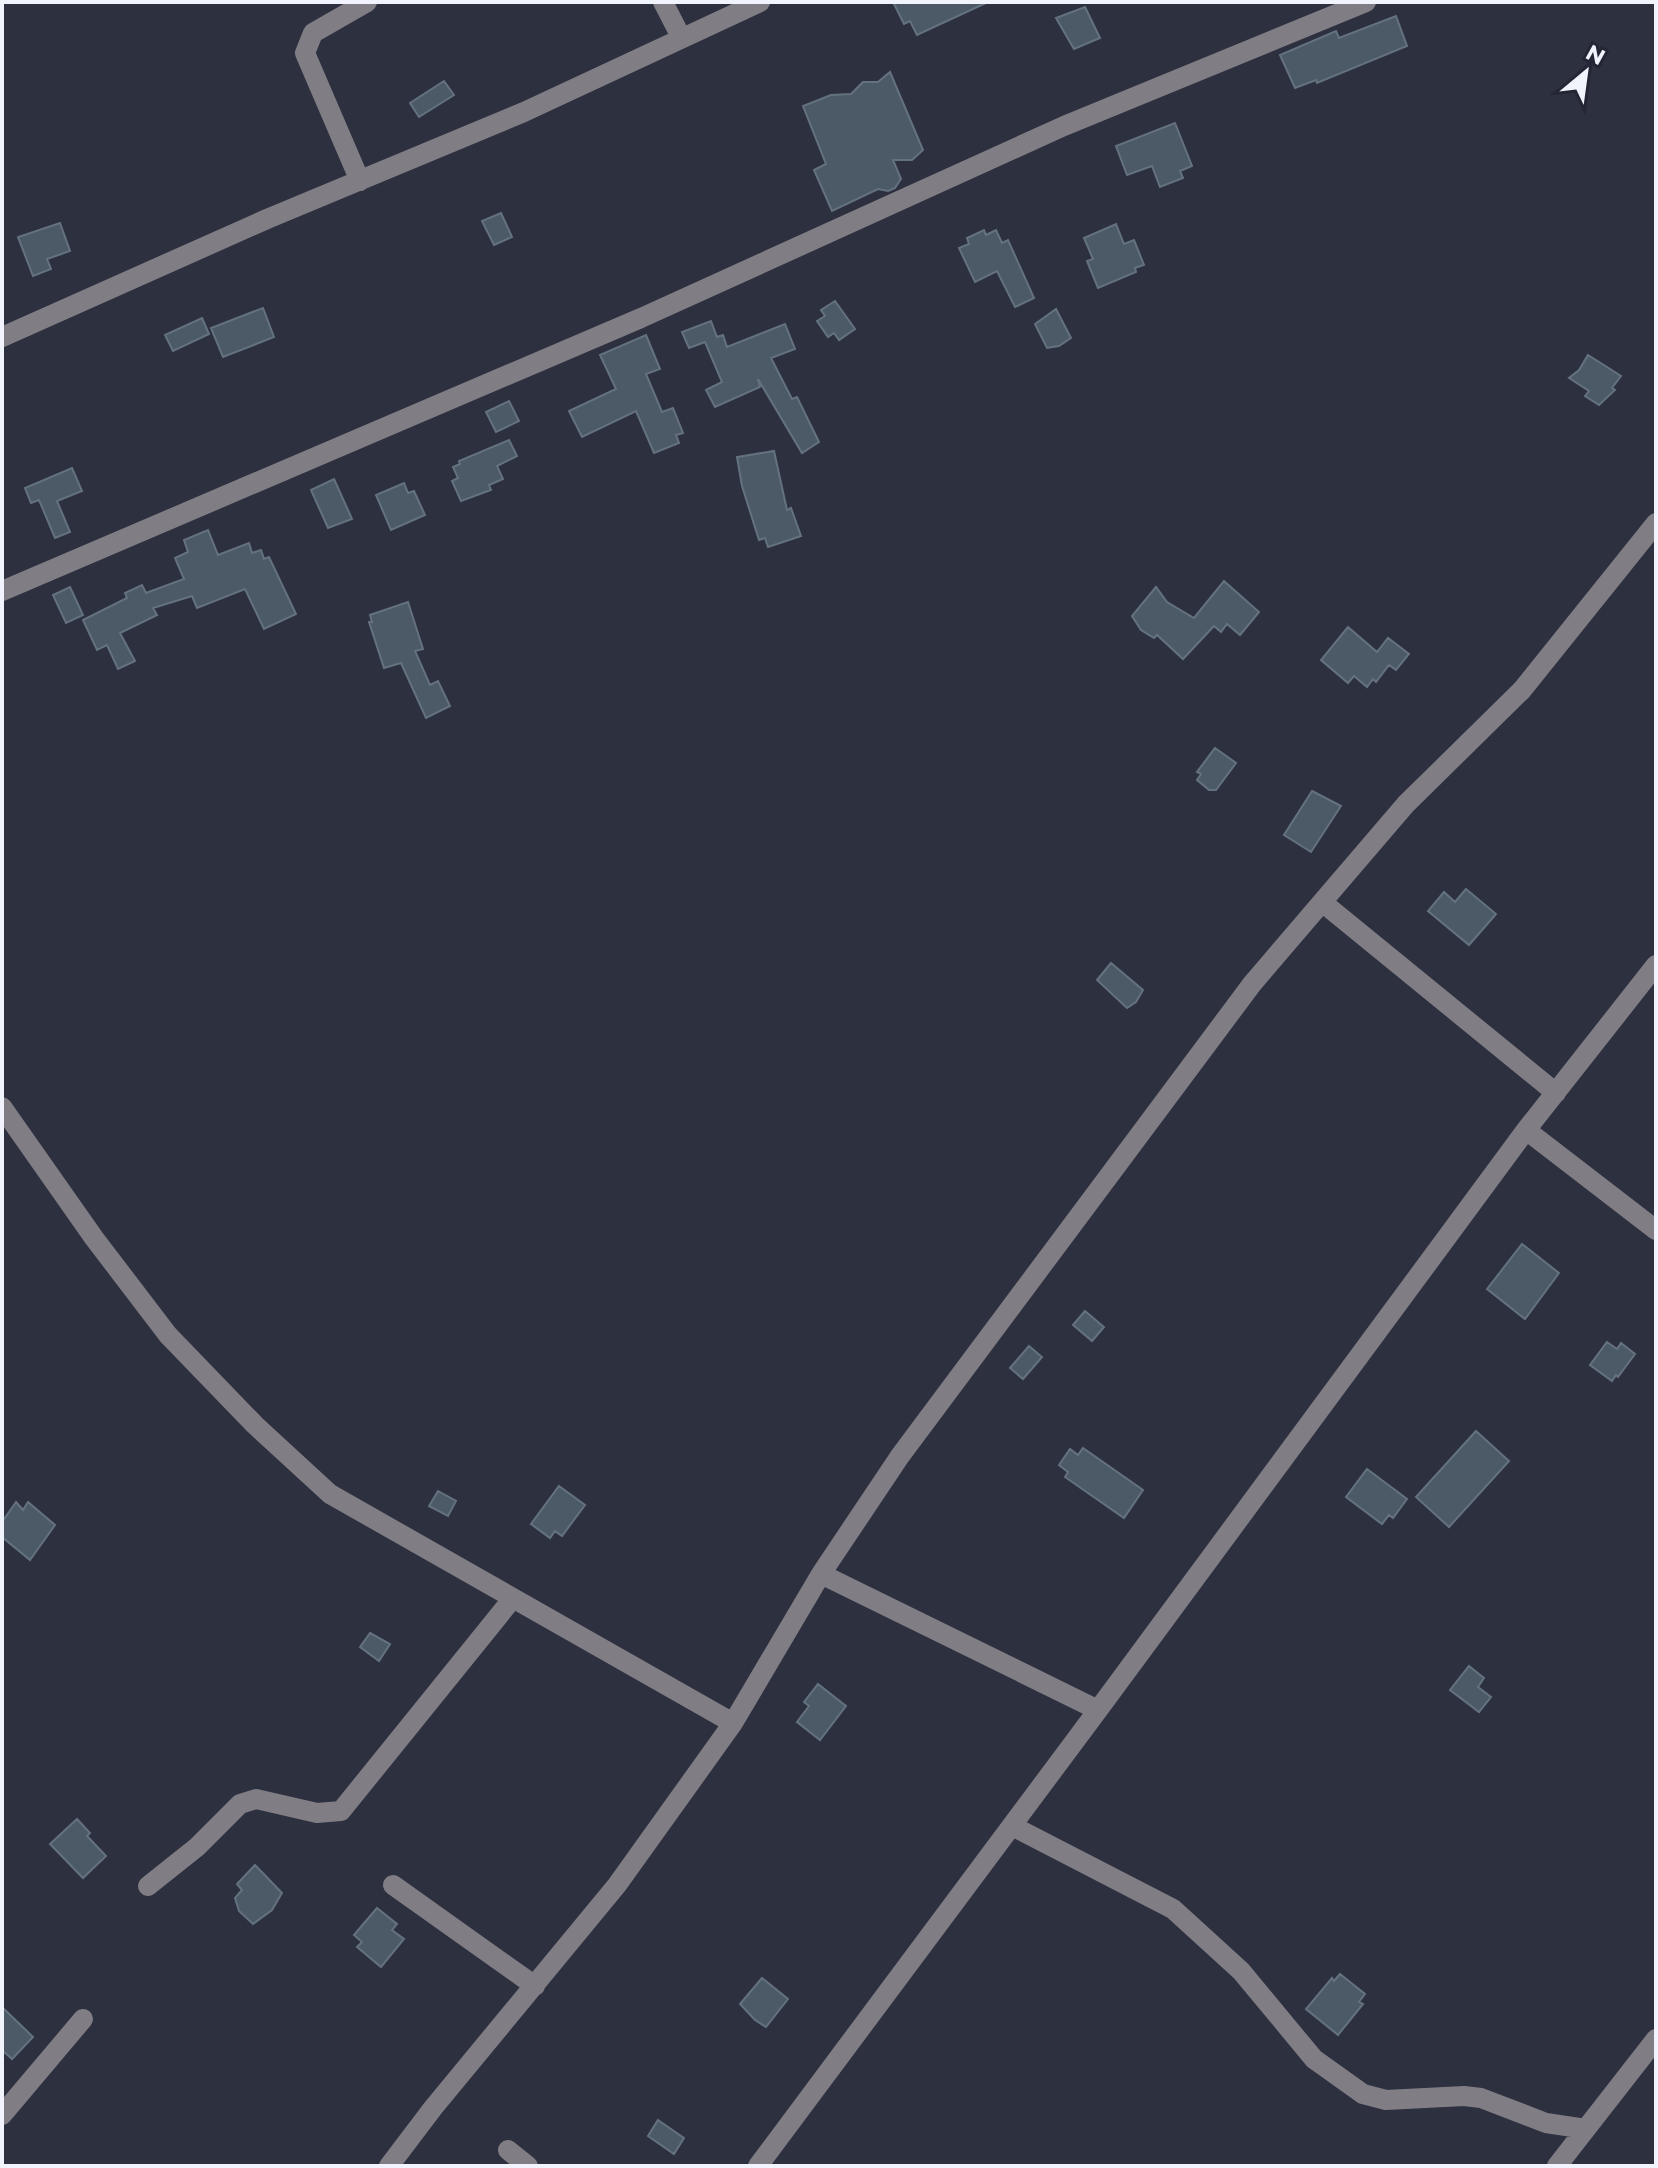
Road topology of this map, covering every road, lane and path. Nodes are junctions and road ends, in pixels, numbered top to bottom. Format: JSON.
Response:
{"nodes":[{"id":1,"x":367,"y":2,"type":"edge"},
{"id":2,"x":663,"y":2,"type":"edge"},
{"id":3,"x":760,"y":2,"type":"edge"},
{"id":4,"x":1366,"y":2,"type":"edge"},
{"id":5,"x":681,"y":37,"type":"junction"},
{"id":6,"x":360,"y":181,"type":"junction"},
{"id":7,"x":2,"y":337,"type":"edge"},
{"id":8,"x":1653,"y":533,"type":"edge"},
{"id":9,"x":2,"y":591,"type":"edge"},
{"id":10,"x":1322,"y":902,"type":"junction"},
{"id":11,"x":1656,"y":965,"type":"edge"},
{"id":12,"x":1556,"y":1093,"type":"junction"},
{"id":13,"x":2,"y":1107,"type":"edge"},
{"id":14,"x":1526,"y":1130,"type":"junction"},
{"id":15,"x":1656,"y":1230,"type":"edge"},
{"id":16,"x":821,"y":1574,"type":"junction"},
{"id":17,"x":513,"y":1598,"type":"junction"},
{"id":18,"x":1098,"y":1710,"type":"junction"},
{"id":19,"x":733,"y":1723,"type":"junction"},
{"id":20,"x":1012,"y":1826,"type":"junction"},
{"id":21,"x":393,"y":1885,"type":"dead end"},
{"id":22,"x":148,"y":1886,"type":"dead end"},
{"id":23,"x":535,"y":1986,"type":"junction"},
{"id":24,"x":83,"y":2019,"type":"dead end"},
{"id":25,"x":1656,"y":2039,"type":"edge"},
{"id":26,"x":2,"y":2115,"type":"edge"},
{"id":27,"x":1586,"y":2129,"type":"junction"},
{"id":28,"x":508,"y":2150,"type":"dead end"},
{"id":29,"x":389,"y":2166,"type":"edge"},
{"id":30,"x":528,"y":2166,"type":"edge"},
{"id":31,"x":758,"y":2166,"type":"edge"},
{"id":32,"x":1557,"y":2166,"type":"edge"}],
"edges":[{"from":1,"to":6,"type":"street"},
{"from":2,"to":5,"type":"street"},
{"from":3,"to":5,"type":"street"},
{"from":4,"to":9,"type":"street"},
{"from":5,"to":6,"type":"street"},
{"from":6,"to":7,"type":"street"},
{"from":8,"to":10,"type":"street"},
{"from":10,"to":12,"type":"street"},
{"from":10,"to":16,"type":"street"},
{"from":11,"to":12,"type":"street"},
{"from":12,"to":14,"type":"street"},
{"from":13,"to":17,"type":"street"},
{"from":14,"to":15,"type":"street"},
{"from":14,"to":18,"type":"street"},
{"from":16,"to":18,"type":"street"},
{"from":16,"to":19,"type":"street"},
{"from":17,"to":19,"type":"street"},
{"from":17,"to":22,"type":"street"},
{"from":18,"to":20,"type":"street"},
{"from":19,"to":23,"type":"street"},
{"from":20,"to":27,"type":"street"},
{"from":20,"to":31,"type":"street"},
{"from":21,"to":23,"type":"street"},
{"from":23,"to":29,"type":"street"},
{"from":24,"to":26,"type":"street"},
{"from":25,"to":27,"type":"street"},
{"from":27,"to":32,"type":"street"},
{"from":28,"to":30,"type":"street"}]}
